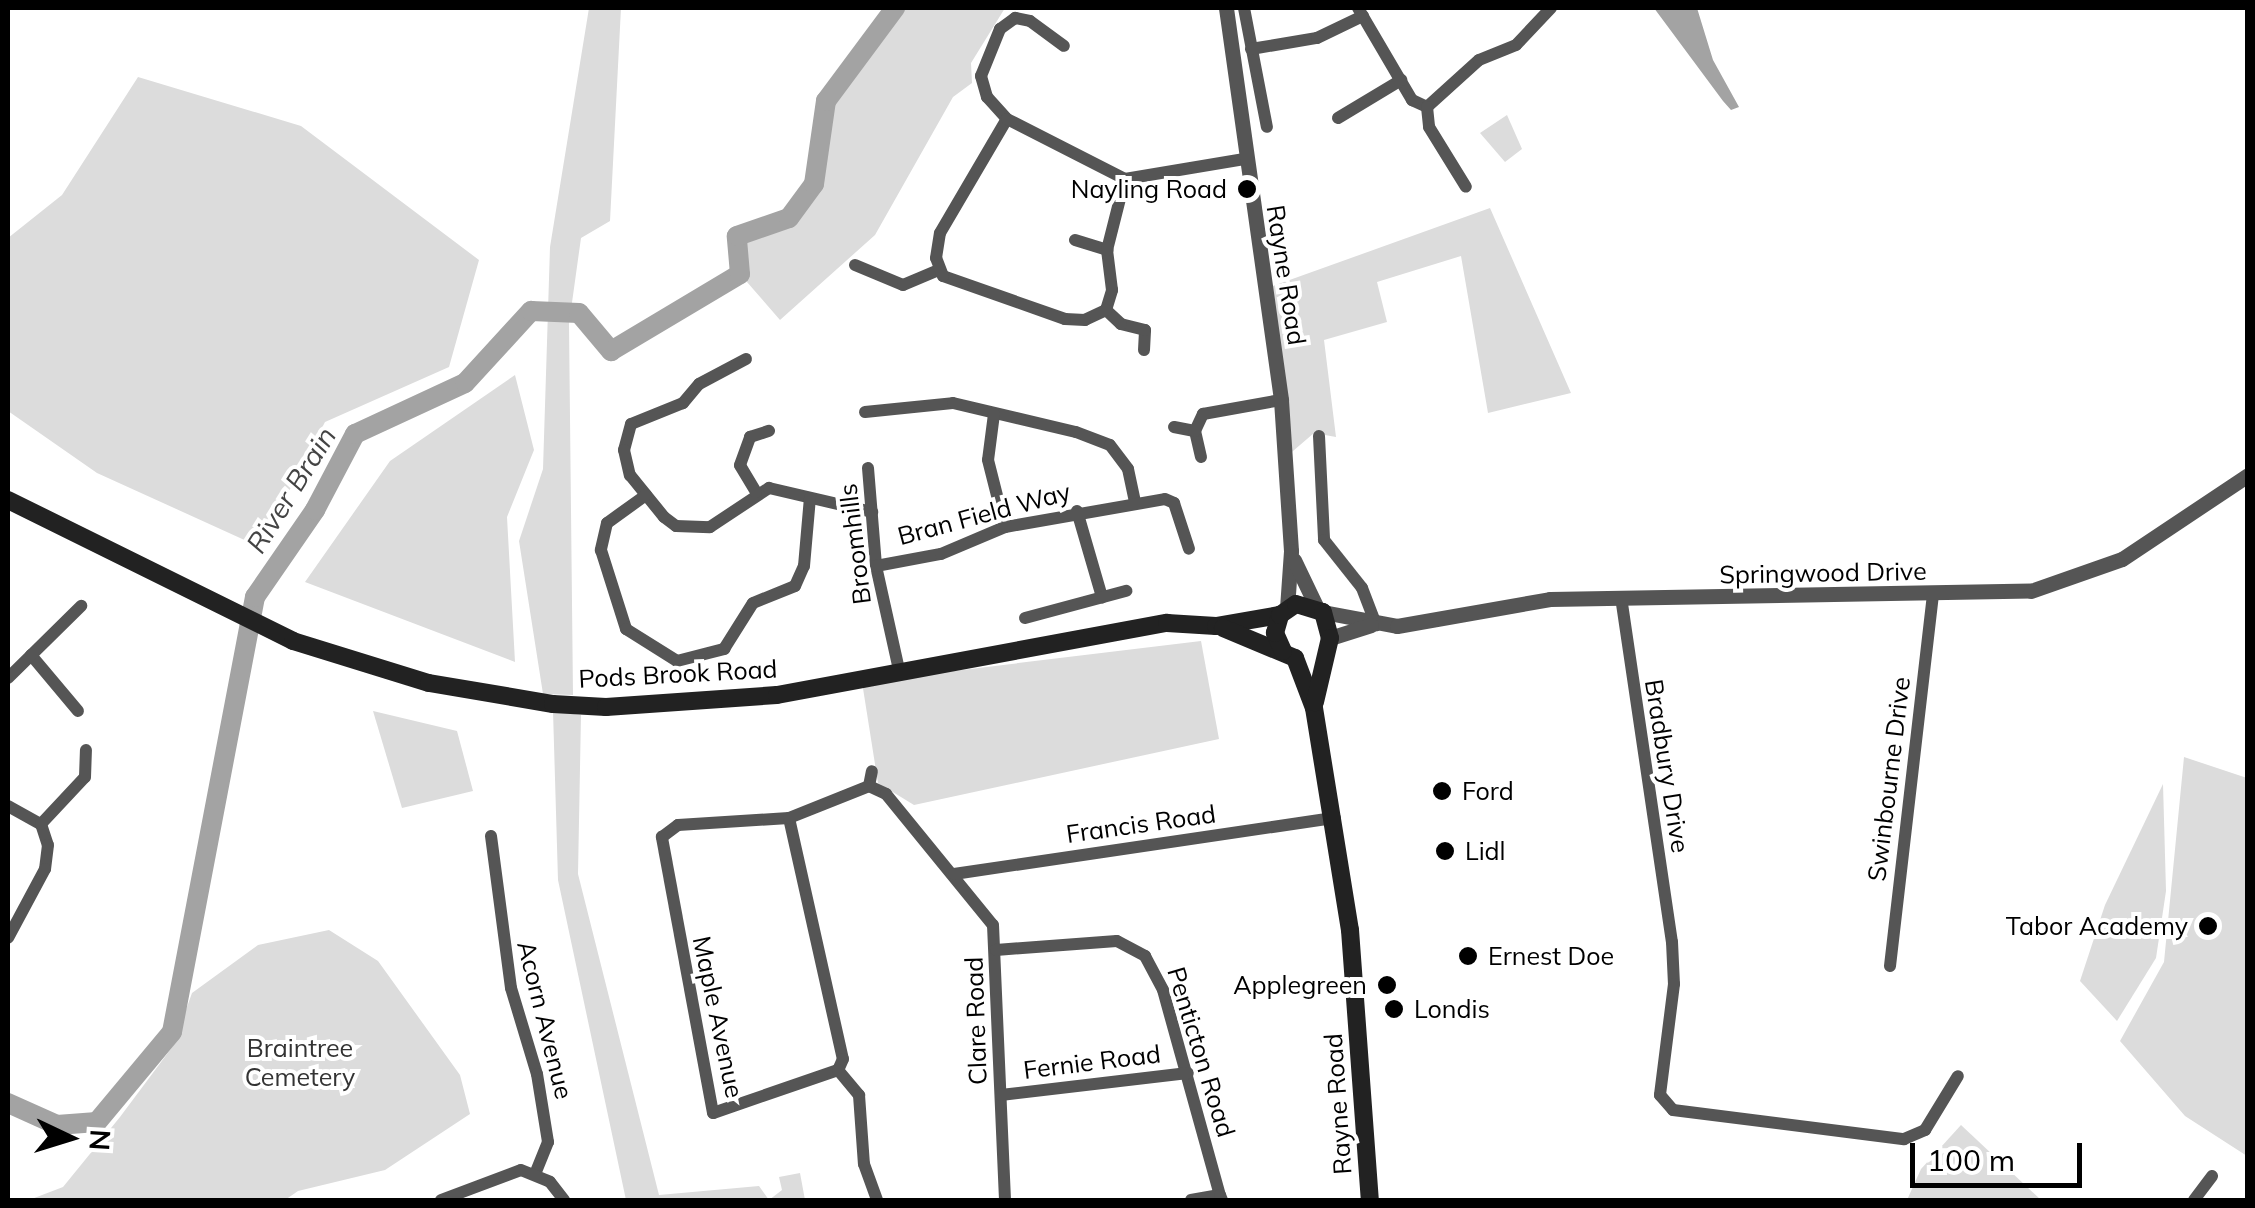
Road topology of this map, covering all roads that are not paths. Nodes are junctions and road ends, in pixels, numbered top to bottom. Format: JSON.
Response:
{"nodes":[{"id":1,"x":1226,"y":8,"type":"edge"},
{"id":2,"x":1244,"y":8,"type":"edge"},
{"id":3,"x":1551,"y":8,"type":"edge"},
{"id":4,"x":1361,"y":12,"type":"edge"},
{"id":5,"x":1064,"y":46,"type":"dead end"},
{"id":6,"x":1251,"y":49,"type":"junction"},
{"id":7,"x":1401,"y":80,"type":"junction"},
{"id":8,"x":1427,"y":107,"type":"junction"},
{"id":9,"x":1338,"y":118,"type":"dead end"},
{"id":10,"x":1006,"y":119,"type":"junction"},
{"id":11,"x":1267,"y":127,"type":"dead end"},
{"id":12,"x":1244,"y":159,"type":"junction"},
{"id":13,"x":1125,"y":179,"type":"junction"},
{"id":14,"x":1466,"y":187,"type":"dead end"},
{"id":15,"x":1075,"y":240,"type":"dead end"},
{"id":16,"x":1107,"y":250,"type":"junction"},
{"id":17,"x":855,"y":265,"type":"dead end"},
{"id":18,"x":938,"y":270,"type":"junction"},
{"id":19,"x":1106,"y":310,"type":"junction"},
{"id":20,"x":1144,"y":350,"type":"dead end"},
{"id":21,"x":746,"y":359,"type":"dead end"},
{"id":22,"x":1281,"y":400,"type":"junction"},
{"id":23,"x":865,"y":412,"type":"dead end"},
{"id":24,"x":994,"y":414,"type":"junction"},
{"id":25,"x":1174,"y":426,"type":"dead end"},
{"id":26,"x":1195,"y":430,"type":"junction"},
{"id":27,"x":769,"y":431,"type":"dead end"},
{"id":28,"x":1318,"y":436,"type":"dead end"},
{"id":29,"x":1201,"y":457,"type":"dead end"},
{"id":30,"x":868,"y":468,"type":"dead end"},
{"id":31,"x":2248,"y":476,"type":"edge"},
{"id":32,"x":756,"y":492,"type":"junction"},
{"id":33,"x":646,"y":495,"type":"junction"},
{"id":34,"x":810,"y":498,"type":"junction"},
{"id":35,"x":8,"y":500,"type":"edge"},
{"id":36,"x":1134,"y":502,"type":"junction"},
{"id":37,"x":1077,"y":511,"type":"junction"},
{"id":38,"x":872,"y":512,"type":"junction"},
{"id":39,"x":1005,"y":527,"type":"junction"},
{"id":40,"x":1189,"y":548,"type":"dead end"},
{"id":41,"x":1291,"y":552,"type":"junction"},
{"id":42,"x":876,"y":566,"type":"junction"},
{"id":43,"x":1126,"y":591,"type":"dead end"},
{"id":44,"x":1102,"y":597,"type":"junction"},
{"id":45,"x":1621,"y":597,"type":"junction"},
{"id":46,"x":1932,"y":597,"type":"junction"},
{"id":47,"x":81,"y":606,"type":"dead end"},
{"id":48,"x":1319,"y":609,"type":"junction"},
{"id":49,"x":1284,"y":611,"type":"junction"},
{"id":50,"x":1025,"y":618,"type":"dead end"},
{"id":51,"x":1374,"y":625,"type":"junction"},
{"id":52,"x":1216,"y":626,"type":"junction"},
{"id":53,"x":1327,"y":644,"type":"junction"},
{"id":54,"x":31,"y":655,"type":"junction"},
{"id":55,"x":1289,"y":655,"type":"junction"},
{"id":56,"x":900,"y":674,"type":"junction"},
{"id":57,"x":8,"y":678,"type":"edge"},
{"id":58,"x":1314,"y":708,"type":"junction"},
{"id":59,"x":78,"y":711,"type":"dead end"},
{"id":60,"x":86,"y":750,"type":"dead end"},
{"id":61,"x":872,"y":770,"type":"dead end"},
{"id":62,"x":869,"y":786,"type":"junction"},
{"id":63,"x":8,"y":806,"type":"edge"},
{"id":64,"x":789,"y":818,"type":"junction"},
{"id":65,"x":1335,"y":818,"type":"junction"},
{"id":66,"x":41,"y":824,"type":"junction"},
{"id":67,"x":491,"y":836,"type":"dead end"},
{"id":68,"x":954,"y":874,"type":"junction"},
{"id":69,"x":8,"y":938,"type":"edge"},
{"id":70,"x":996,"y":950,"type":"junction"},
{"id":71,"x":1890,"y":966,"type":"dead end"},
{"id":72,"x":838,"y":1070,"type":"junction"},
{"id":73,"x":1188,"y":1073,"type":"junction"},
{"id":74,"x":1958,"y":1076,"type":"dead end"},
{"id":75,"x":1001,"y":1095,"type":"junction"},
{"id":76,"x":536,"y":1171,"type":"junction"},
{"id":77,"x":2212,"y":1176,"type":"dead end"},
{"id":78,"x":1221,"y":1198,"type":"edge"},
{"id":79,"x":442,"y":1200,"type":"edge"},
{"id":80,"x":564,"y":1200,"type":"edge"},
{"id":81,"x":877,"y":1200,"type":"edge"},
{"id":82,"x":1005,"y":1200,"type":"edge"},
{"id":83,"x":1191,"y":1200,"type":"edge"},
{"id":84,"x":1370,"y":1200,"type":"edge"},
{"id":85,"x":2194,"y":1200,"type":"edge"}],
"edges":[{"from":1,"to":12,"type":"street","name":"Rayne Road"},
{"from":2,"to":6,"type":"street"},
{"from":3,"to":8,"type":"street"},
{"from":4,"to":6,"type":"street"},
{"from":4,"to":7,"type":"street"},
{"from":5,"to":10,"type":"street"},
{"from":6,"to":11,"type":"street"},
{"from":7,"to":8,"type":"street"},
{"from":7,"to":9,"type":"street"},
{"from":8,"to":14,"type":"street"},
{"from":10,"to":13,"type":"street"},
{"from":10,"to":18,"type":"street"},
{"from":12,"to":13,"type":"street"},
{"from":12,"to":22,"type":"street","name":"Rayne Road"},
{"from":13,"to":16,"type":"street"},
{"from":15,"to":16,"type":"street"},
{"from":16,"to":19,"type":"street"},
{"from":17,"to":18,"type":"street"},
{"from":18,"to":19,"type":"street"},
{"from":19,"to":20,"type":"street"},
{"from":21,"to":33,"type":"street"},
{"from":22,"to":26,"type":"street"},
{"from":22,"to":41,"type":"street","name":"Rayne Road"},
{"from":23,"to":24,"type":"street"},
{"from":24,"to":36,"type":"street"},
{"from":24,"to":39,"type":"street"},
{"from":25,"to":26,"type":"street"},
{"from":26,"to":29,"type":"street"},
{"from":27,"to":32,"type":"street"},
{"from":28,"to":51,"type":"street"},
{"from":30,"to":38,"type":"street","name":"Broomhills"},
{"from":31,"to":46,"type":"street","name":"Springwood Drive"},
{"from":32,"to":33,"type":"street"},
{"from":32,"to":34,"type":"street"},
{"from":33,"to":34,"type":"street"},
{"from":34,"to":38,"type":"street"},
{"from":35,"to":56,"type":"main road","name":"Pods Brook Road"},
{"from":36,"to":37,"type":"street","name":"Bran Field Way"},
{"from":36,"to":40,"type":"street","name":"Bran Field Way"},
{"from":37,"to":39,"type":"street","name":"Bran Field Way"},
{"from":37,"to":44,"type":"street"},
{"from":38,"to":42,"type":"street","name":"Broomhills"},
{"from":39,"to":42,"type":"street","name":"Bran Field Way"},
{"from":41,"to":48,"type":"street","name":"Rayne Road"},
{"from":41,"to":49,"type":"street","name":"Rayne Road"},
{"from":42,"to":56,"type":"street","name":"Broomhills"},
{"from":43,"to":44,"type":"street"},
{"from":44,"to":50,"type":"street"},
{"from":45,"to":46,"type":"street","name":"Springwood Drive"},
{"from":45,"to":51,"type":"street","name":"Springwood Drive"},
{"from":45,"to":74,"type":"street","name":"Bradbury Drive"},
{"from":46,"to":71,"type":"street","name":"Swinbourne Drive"},
{"from":47,"to":54,"type":"street"},
{"from":48,"to":49,"type":"main road"},
{"from":48,"to":51,"type":"street","name":"Springwood Drive"},
{"from":48,"to":53,"type":"main road","name":"Rayne Road"},
{"from":49,"to":52,"type":"main road"},
{"from":49,"to":55,"type":"main road","name":"Rayne Road"},
{"from":51,"to":53,"type":"street","name":"Springwood Drive"},
{"from":52,"to":55,"type":"main road"},
{"from":52,"to":56,"type":"main road","name":"Pods Brook Road"},
{"from":53,"to":55,"type":"main road"},
{"from":53,"to":58,"type":"main road","name":"Rayne Road"},
{"from":54,"to":57,"type":"street"},
{"from":54,"to":59,"type":"street"},
{"from":55,"to":58,"type":"main road","name":"Rayne Road"},
{"from":58,"to":65,"type":"main road","name":"Rayne Road"},
{"from":60,"to":66,"type":"street"},
{"from":61,"to":62,"type":"street"},
{"from":62,"to":64,"type":"street"},
{"from":62,"to":68,"type":"street","name":"Clare Road"},
{"from":63,"to":66,"type":"street"},
{"from":64,"to":72,"type":"street"},
{"from":64,"to":72,"type":"street","name":"Maple Avenue"},
{"from":65,"to":68,"type":"street","name":"Francis Road"},
{"from":65,"to":84,"type":"main road","name":"Rayne Road"},
{"from":66,"to":69,"type":"street"},
{"from":67,"to":76,"type":"street","name":"Acorn Avenue"},
{"from":68,"to":70,"type":"street","name":"Clare Road"},
{"from":70,"to":73,"type":"street","name":"Penticton Road"},
{"from":70,"to":75,"type":"street","name":"Clare Road"},
{"from":72,"to":81,"type":"street"},
{"from":73,"to":75,"type":"street","name":"Fernie Road"},
{"from":73,"to":78,"type":"street","name":"Penticton Road"},
{"from":75,"to":82,"type":"street","name":"Clare Road"},
{"from":76,"to":79,"type":"street"},
{"from":76,"to":80,"type":"street"},
{"from":77,"to":85,"type":"street"},
{"from":78,"to":83,"type":"street"}]}
